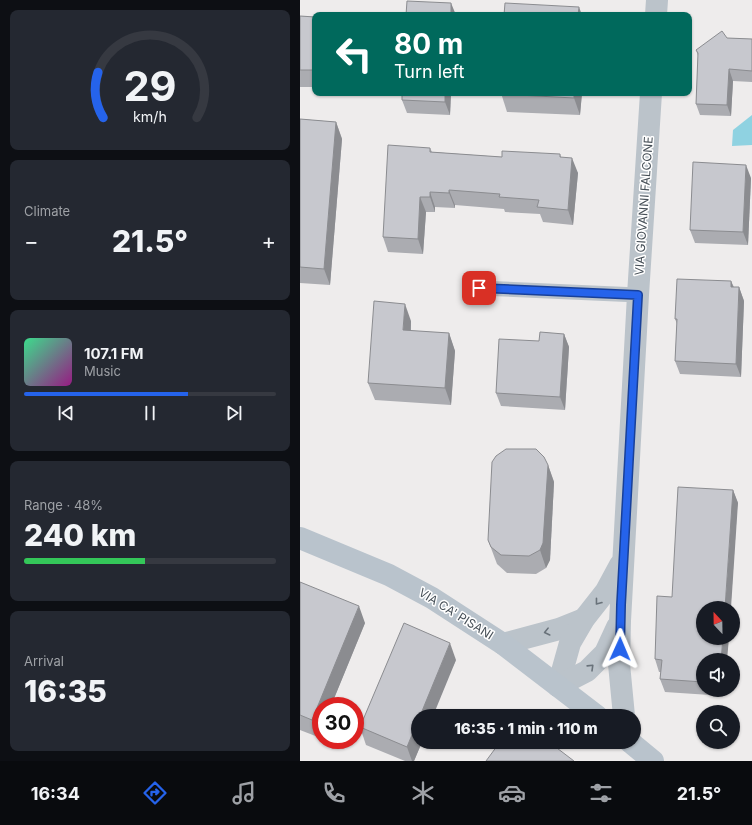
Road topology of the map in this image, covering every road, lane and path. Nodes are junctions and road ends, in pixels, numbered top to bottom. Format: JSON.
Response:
{"nodes":[{"id":1,"x":657,"y":0,"type":"edge"},
{"id":2,"x":656,"y":12,"type":"edge"},
{"id":3,"x":651,"y":96,"type":"edge"},
{"id":4,"x":479,"y":288,"type":"dead end"},
{"id":5,"x":638,"y":295,"type":"junction"},
{"id":6,"x":300,"y":538,"type":"edge"},
{"id":7,"x":623,"y":558,"type":"junction"},
{"id":8,"x":584,"y":619,"type":"junction"},
{"id":9,"x":620,"y":621,"type":"junction"},
{"id":10,"x":503,"y":644,"type":"junction"},
{"id":11,"x":558,"y":686,"type":"junction"},
{"id":12,"x":588,"y":709,"type":"edge"},
{"id":13,"x":623,"y":709,"type":"edge"},
{"id":14,"x":639,"y":749,"type":"edge"},
{"id":15,"x":653,"y":761,"type":"edge"}],
"edges":[{"from":1,"to":2,"type":"street"},
{"from":3,"to":5,"type":"street","name":"VIA GIOVANNI FALCONE"},
{"from":4,"to":5,"type":"lane"},
{"from":5,"to":7,"type":"street","name":"VIA GIOVANNI FALCONE"},
{"from":6,"to":10,"type":"main road","name":"VIA CA' PISANI"},
{"from":7,"to":8,"type":"street","name":"VIA GIOVANNI FALCONE","one_way":true},
{"from":7,"to":9,"type":"street","name":"VIA GIOVANNI FALCONE"},
{"from":8,"to":10,"type":"street","one_way":true},
{"from":8,"to":11,"type":"street","name":"VIA GIOVANNI FALCONE"},
{"from":11,"to":9,"type":"street","name":"VIA GIOVANNI FALCONE","one_way":true},
{"from":9,"to":13,"type":"street","name":"VIA GIOVANNI FALCONE"},
{"from":10,"to":11,"type":"main road","name":"VIA CA' PISANI"},
{"from":11,"to":12,"type":"main road","name":"VIA CA' PISANI"},
{"from":14,"to":15,"type":"main road"}]}
